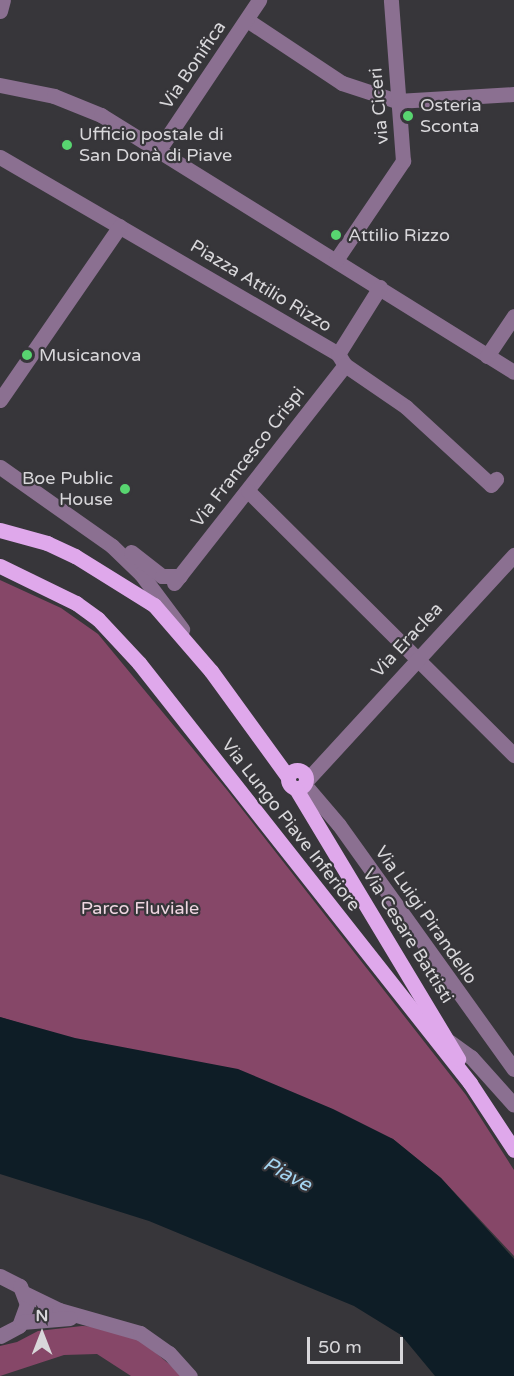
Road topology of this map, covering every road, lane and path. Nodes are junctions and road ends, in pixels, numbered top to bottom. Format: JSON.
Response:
{"nodes":[{"id":1,"x":3,"y":0,"type":"edge"},
{"id":2,"x":259,"y":0,"type":"edge"},
{"id":3,"x":391,"y":0,"type":"edge"},
{"id":4,"x":0,"y":11,"type":"edge"},
{"id":5,"x":247,"y":20,"type":"junction"},
{"id":6,"x":0,"y":85,"type":"edge"},
{"id":7,"x":514,"y":94,"type":"edge"},
{"id":8,"x":397,"y":101,"type":"junction"},
{"id":9,"x":158,"y":151,"type":"junction"},
{"id":10,"x":0,"y":157,"type":"edge"},
{"id":11,"x":120,"y":226,"type":"junction"},
{"id":12,"x":336,"y":260,"type":"junction"},
{"id":13,"x":380,"y":286,"type":"junction"},
{"id":14,"x":514,"y":316,"type":"edge"},
{"id":15,"x":487,"y":356,"type":"junction"},
{"id":16,"x":341,"y":360,"type":"junction"},
{"id":17,"x":514,"y":372,"type":"edge"},
{"id":18,"x":0,"y":400,"type":"edge"},
{"id":19,"x":0,"y":467,"type":"edge"},
{"id":20,"x":496,"y":479,"type":"dead end"},
{"id":21,"x":248,"y":491,"type":"junction"},
{"id":22,"x":0,"y":530,"type":"edge"},
{"id":23,"x":110,"y":545,"type":"junction"},
{"id":24,"x":514,"y":555,"type":"edge"},
{"id":25,"x":0,"y":566,"type":"edge"},
{"id":26,"x":139,"y":593,"type":"junction"},
{"id":27,"x":187,"y":641,"type":"junction"},
{"id":28,"x":416,"y":658,"type":"junction"},
{"id":29,"x":514,"y":755,"type":"edge"},
{"id":30,"x":300,"y":780,"type":"junction"},
{"id":31,"x":450,"y":1042,"type":"junction"},
{"id":32,"x":514,"y":1069,"type":"edge"},
{"id":33,"x":470,"y":1083,"type":"junction"},
{"id":34,"x":514,"y":1105,"type":"edge"},
{"id":35,"x":514,"y":1150,"type":"edge"},
{"id":36,"x":0,"y":1276,"type":"edge"},
{"id":37,"x":24,"y":1293,"type":"junction"},
{"id":38,"x":85,"y":1318,"type":"junction"},
{"id":39,"x":22,"y":1322,"type":"junction"},
{"id":40,"x":0,"y":1336,"type":"edge"},
{"id":41,"x":190,"y":1376,"type":"edge"}],
"edges":[{"from":1,"to":4,"type":"street"},
{"from":2,"to":5,"type":"street","name":"Via Bonifica"},
{"from":3,"to":8,"type":"street","name":"via Ciceri"},
{"from":5,"to":8,"type":"street"},
{"from":5,"to":9,"type":"street","name":"Via Bonifica"},
{"from":6,"to":9,"type":"street"},
{"from":7,"to":8,"type":"street"},
{"from":8,"to":12,"type":"street","name":"via Ciceri"},
{"from":9,"to":12,"type":"street"},
{"from":10,"to":11,"type":"street","name":"Piazza Attilio Rizzo"},
{"from":11,"to":16,"type":"street","name":"Piazza Attilio Rizzo"},
{"from":11,"to":18,"type":"street"},
{"from":12,"to":13,"type":"street"},
{"from":13,"to":15,"type":"street"},
{"from":13,"to":16,"type":"street","name":"Piazza Attilio Rizzo"},
{"from":14,"to":15,"type":"street"},
{"from":15,"to":17,"type":"street"},
{"from":16,"to":20,"type":"street"},
{"from":16,"to":21,"type":"street","name":"Via Francesco Crispi"},
{"from":19,"to":23,"type":"street"},
{"from":21,"to":23,"type":"street","name":"Via Francesco Crispi"},
{"from":21,"to":28,"type":"street"},
{"from":22,"to":26,"type":"main road"},
{"from":23,"to":26,"type":"street"},
{"from":23,"to":27,"type":"street"},
{"from":24,"to":28,"type":"street","name":"Via Eraclea"},
{"from":25,"to":33,"type":"main road","name":"Via Lungo Piave Inferiore"},
{"from":26,"to":27,"type":"main road"},
{"from":27,"to":30,"type":"main road"},
{"from":28,"to":29,"type":"street"},
{"from":28,"to":30,"type":"street","name":"Via Eraclea"},
{"from":30,"to":31,"type":"main road","name":"Via Cesare Battisti"},
{"from":30,"to":32,"type":"street","name":"Via Luigi Pirandello"},
{"from":31,"to":33,"type":"main road","name":"Via Cesare Battisti"},
{"from":31,"to":34,"type":"street"},
{"from":33,"to":35,"type":"main road","name":"Via Lungo Piave Inferiore"},
{"from":36,"to":37,"type":"street"},
{"from":37,"to":38,"type":"street"},
{"from":37,"to":39,"type":"street"},
{"from":38,"to":39,"type":"street"},
{"from":38,"to":41,"type":"street"},
{"from":39,"to":40,"type":"street"}]}
